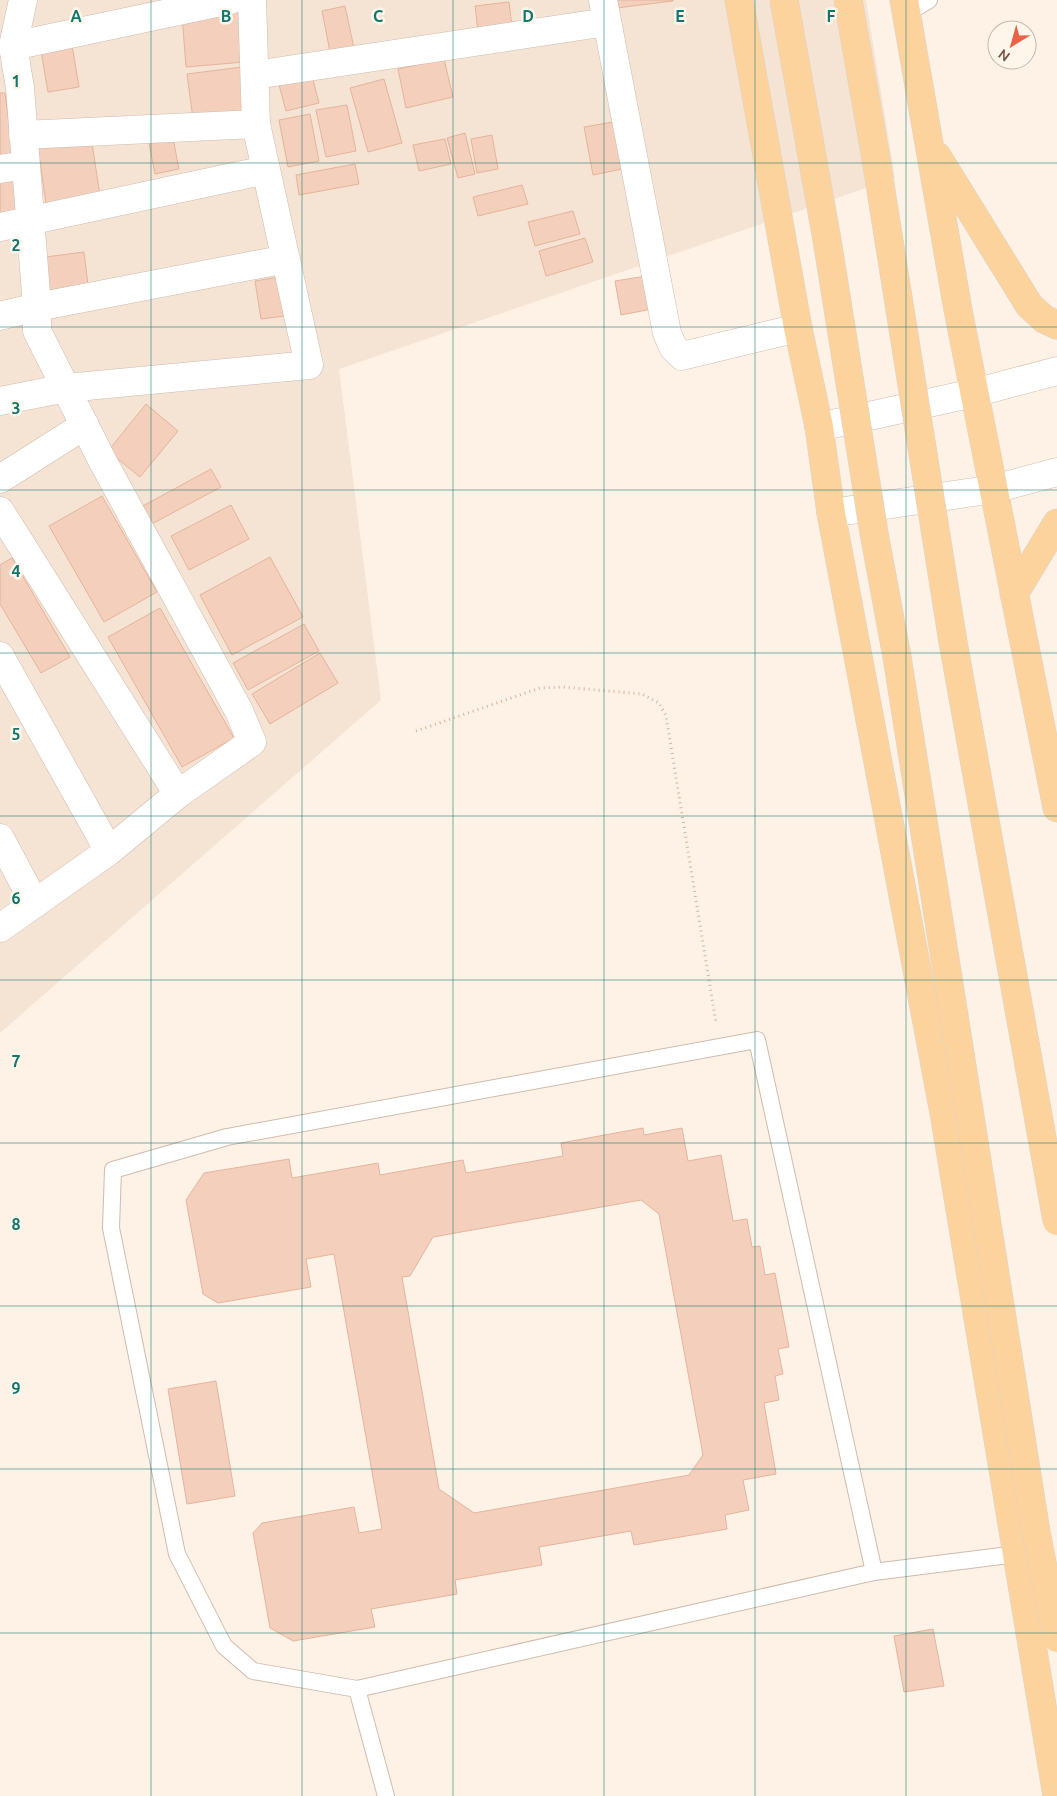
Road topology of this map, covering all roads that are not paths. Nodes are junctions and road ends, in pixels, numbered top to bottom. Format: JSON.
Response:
{"nodes":[{"id":1,"x":23,"y":0,"type":"edge"},
{"id":2,"x":230,"y":0,"type":"edge"},
{"id":3,"x":252,"y":0,"type":"edge"},
{"id":4,"x":739,"y":0,"type":"edge"},
{"id":5,"x":784,"y":0,"type":"edge"},
{"id":6,"x":848,"y":0,"type":"edge"},
{"id":7,"x":913,"y":4,"type":"edge"},
{"id":8,"x":605,"y":11,"type":"edge"},
{"id":9,"x":13,"y":46,"type":"junction"},
{"id":10,"x":254,"y":75,"type":"junction"},
{"id":11,"x":10,"y":89,"type":"edge"},
{"id":12,"x":256,"y":124,"type":"junction"},
{"id":13,"x":23,"y":135,"type":"junction"},
{"id":14,"x":929,"y":144,"type":"junction"},
{"id":15,"x":13,"y":167,"type":"edge"},
{"id":16,"x":266,"y":170,"type":"junction"},
{"id":17,"x":29,"y":222,"type":"junction"},
{"id":18,"x":0,"y":228,"type":"edge"},
{"id":19,"x":286,"y":259,"type":"junction"},
{"id":20,"x":37,"y":307,"type":"junction"},
{"id":21,"x":0,"y":316,"type":"edge"},
{"id":22,"x":1057,"y":325,"type":"edge"},
{"id":23,"x":798,"y":328,"type":"junction"},
{"id":24,"x":1057,"y":371,"type":"edge"},
{"id":25,"x":66,"y":388,"type":"junction"},
{"id":26,"x":974,"y":393,"type":"junction"},
{"id":27,"x":0,"y":401,"type":"edge"},
{"id":28,"x":85,"y":426,"type":"junction"},
{"id":29,"x":818,"y":427,"type":"junction"},
{"id":30,"x":1057,"y":472,"type":"edge"},
{"id":31,"x":0,"y":479,"type":"edge"},
{"id":32,"x":994,"y":489,"type":"junction"},
{"id":33,"x":0,"y":511,"type":"edge"},
{"id":34,"x":831,"y":513,"type":"junction"},
{"id":35,"x":1057,"y":523,"type":"edge"},
{"id":36,"x":1014,"y":594,"type":"junction"},
{"id":37,"x":0,"y":656,"type":"edge"},
{"id":38,"x":178,"y":794,"type":"junction"},
{"id":39,"x":1057,"y":808,"type":"edge"},
{"id":40,"x":0,"y":838,"type":"edge"},
{"id":41,"x":108,"y":851,"type":"junction"},
{"id":42,"x":35,"y":904,"type":"junction"},
{"id":43,"x":0,"y":928,"type":"edge"},
{"id":44,"x":1057,"y":1221,"type":"edge"},
{"id":45,"x":1017,"y":1554,"type":"junction"},
{"id":46,"x":874,"y":1572,"type":"junction"},
{"id":47,"x":1057,"y":1638,"type":"edge"},
{"id":48,"x":357,"y":1689,"type":"junction"},
{"id":49,"x":386,"y":1796,"type":"edge"},
{"id":50,"x":1057,"y":1796,"type":"edge"}],
"edges":[{"from":1,"to":9,"type":"street"},
{"from":2,"to":9,"type":"street"},
{"from":3,"to":10,"type":"street"},
{"from":4,"to":23,"type":"main road"},
{"from":5,"to":47,"type":"main road","bridge":true},
{"from":6,"to":44,"type":"main road","bridge":true},
{"from":7,"to":14,"type":"main road"},
{"from":8,"to":10,"type":"street"},
{"from":8,"to":23,"type":"street"},
{"from":9,"to":11,"type":"street"},
{"from":10,"to":12,"type":"street"},
{"from":11,"to":13,"type":"street"},
{"from":12,"to":13,"type":"street"},
{"from":12,"to":16,"type":"street"},
{"from":13,"to":15,"type":"street"},
{"from":14,"to":22,"type":"main road"},
{"from":14,"to":26,"type":"main road"},
{"from":15,"to":17,"type":"street"},
{"from":16,"to":17,"type":"street"},
{"from":16,"to":19,"type":"street"},
{"from":17,"to":18,"type":"street"},
{"from":17,"to":20,"type":"street"},
{"from":19,"to":20,"type":"street"},
{"from":19,"to":25,"type":"street"},
{"from":20,"to":21,"type":"street"},
{"from":20,"to":25,"type":"street"},
{"from":23,"to":29,"type":"main road"},
{"from":24,"to":26,"type":"street"},
{"from":25,"to":27,"type":"street"},
{"from":25,"to":28,"type":"street"},
{"from":26,"to":29,"type":"street"},
{"from":26,"to":32,"type":"main road"},
{"from":28,"to":31,"type":"street"},
{"from":28,"to":38,"type":"street"},
{"from":29,"to":34,"type":"main road"},
{"from":30,"to":32,"type":"street"},
{"from":32,"to":34,"type":"street"},
{"from":32,"to":36,"type":"main road"},
{"from":33,"to":38,"type":"street"},
{"from":34,"to":45,"type":"main road"},
{"from":35,"to":36,"type":"main road"},
{"from":36,"to":39,"type":"main road"},
{"from":37,"to":41,"type":"street"},
{"from":38,"to":41,"type":"street"},
{"from":40,"to":42,"type":"street"},
{"from":41,"to":42,"type":"street"},
{"from":42,"to":43,"type":"street"},
{"from":45,"to":46,"type":"lane"},
{"from":45,"to":50,"type":"main road"},
{"from":46,"to":48,"type":"lane"},
{"from":46,"to":48,"type":"lane"},
{"from":48,"to":49,"type":"lane"}]}
